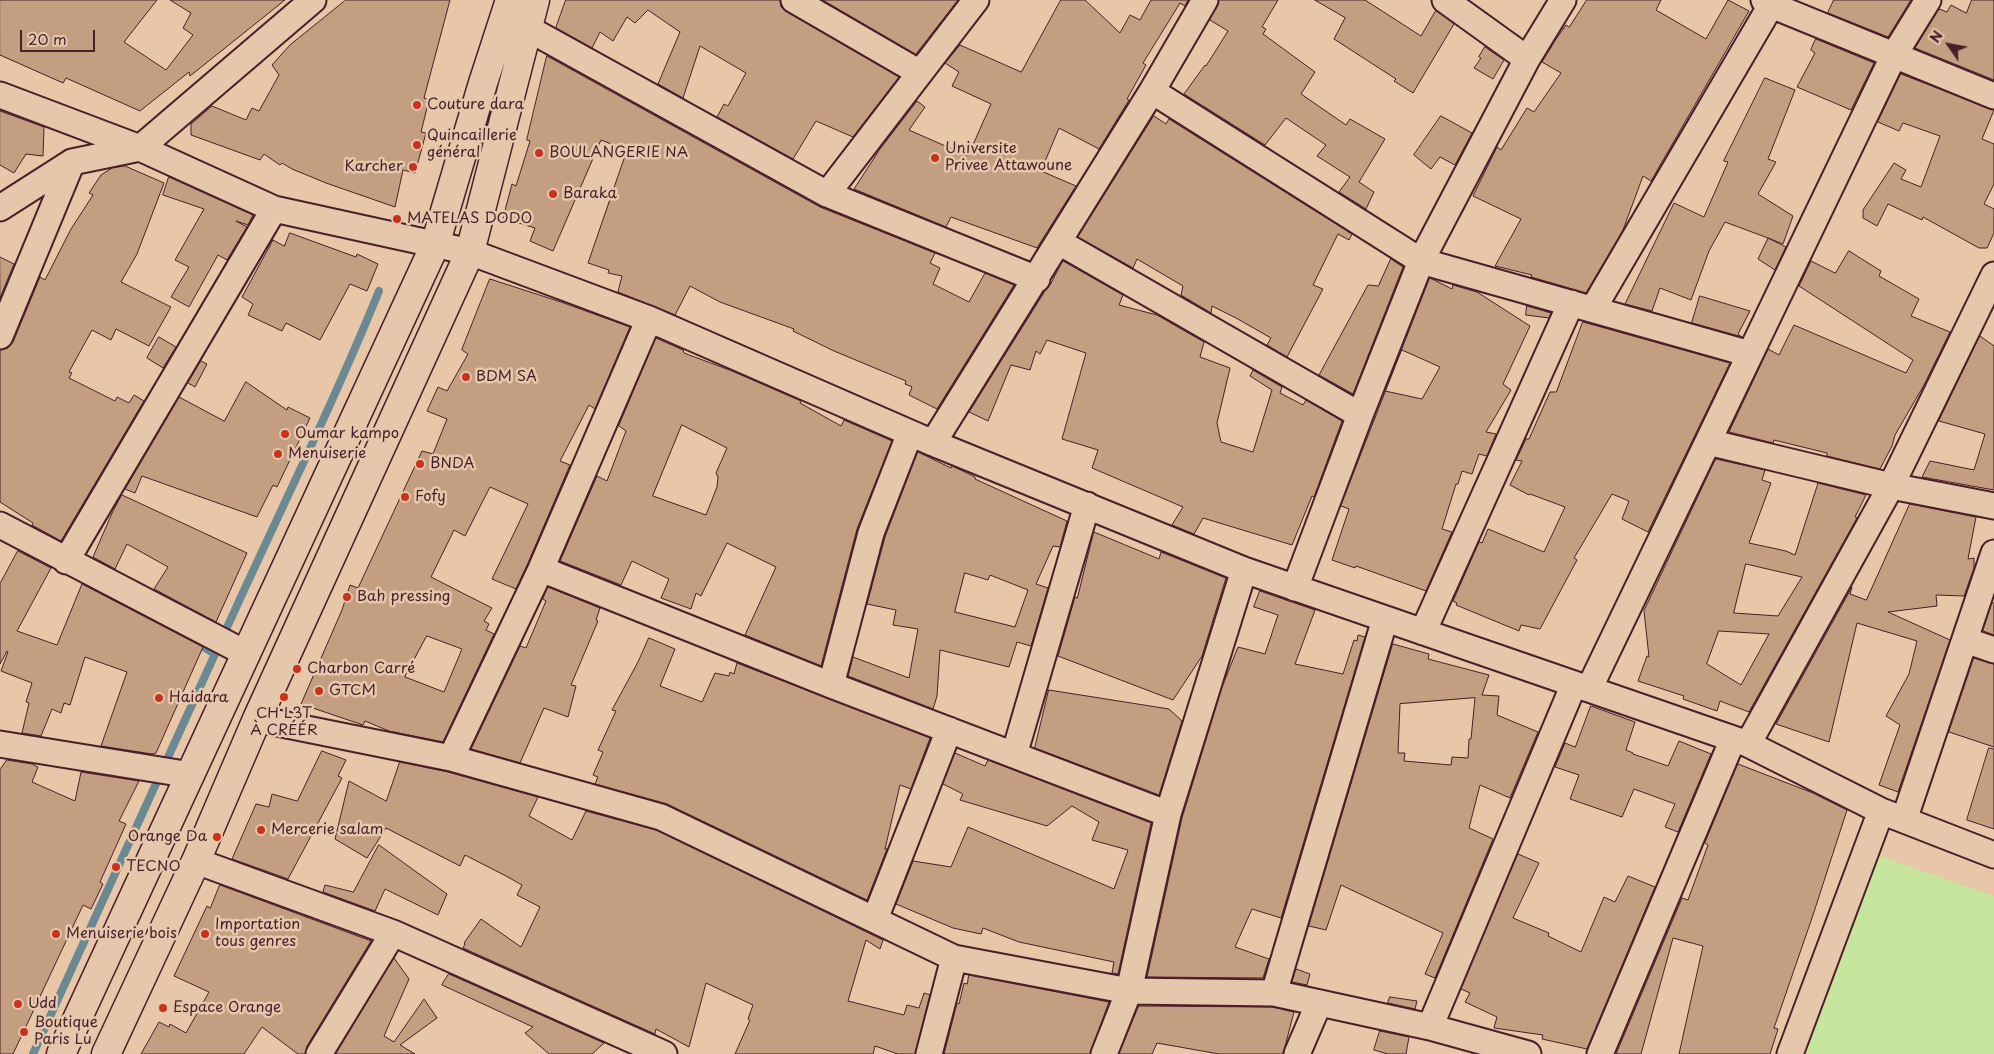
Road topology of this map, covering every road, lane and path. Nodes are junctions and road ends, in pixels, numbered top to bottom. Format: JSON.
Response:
{"nodes":[{"id":1,"x":313,"y":0,"type":"edge"},
{"id":2,"x":510,"y":0,"type":"edge"},
{"id":3,"x":535,"y":0,"type":"edge"},
{"id":4,"x":794,"y":0,"type":"edge"},
{"id":5,"x":976,"y":0,"type":"edge"},
{"id":6,"x":1205,"y":0,"type":"edge"},
{"id":7,"x":1445,"y":0,"type":"edge"},
{"id":8,"x":1563,"y":0,"type":"edge"},
{"id":9,"x":1928,"y":0,"type":"edge"},
{"id":10,"x":1770,"y":2,"type":"edge"},
{"id":11,"x":527,"y":28,"type":"junction"},
{"id":12,"x":1894,"y":55,"type":"junction"},
{"id":13,"x":1527,"y":60,"type":"junction"},
{"id":14,"x":920,"y":73,"type":"junction"},
{"id":15,"x":1152,"y":91,"type":"junction"},
{"id":16,"x":0,"y":95,"type":"edge"},
{"id":17,"x":1994,"y":96,"type":"edge"},
{"id":18,"x":140,"y":148,"type":"junction"},
{"id":19,"x":72,"y":162,"type":"junction"},
{"id":20,"x":827,"y":194,"type":"junction"},
{"id":21,"x":0,"y":208,"type":"edge"},
{"id":22,"x":274,"y":209,"type":"junction"},
{"id":23,"x":1059,"y":242,"type":"junction"},
{"id":24,"x":434,"y":245,"type":"junction"},
{"id":25,"x":470,"y":252,"type":"junction"},
{"id":26,"x":1421,"y":261,"type":"junction"},
{"id":27,"x":1994,"y":275,"type":"edge"},
{"id":28,"x":1037,"y":279,"type":"junction"},
{"id":29,"x":1582,"y":306,"type":"junction"},
{"id":30,"x":649,"y":319,"type":"junction"},
{"id":31,"x":0,"y":336,"type":"edge"},
{"id":32,"x":1750,"y":354,"type":"junction"},
{"id":33,"x":1360,"y":415,"type":"junction"},
{"id":34,"x":910,"y":433,"type":"junction"},
{"id":35,"x":1708,"y":442,"type":"junction"},
{"id":36,"x":933,"y":443,"type":"junction"},
{"id":37,"x":1891,"y":486,"type":"junction"},
{"id":38,"x":1087,"y":506,"type":"junction"},
{"id":39,"x":1994,"y":506,"type":"edge"},
{"id":40,"x":0,"y":524,"type":"edge"},
{"id":41,"x":1994,"y":553,"type":"edge"},
{"id":42,"x":66,"y":561,"type":"junction"},
{"id":43,"x":541,"y":569,"type":"junction"},
{"id":44,"x":1244,"y":570,"type":"junction"},
{"id":45,"x":1295,"y":588,"type":"junction"},
{"id":46,"x":1385,"y":619,"type":"junction"},
{"id":47,"x":1423,"y":632,"type":"junction"},
{"id":48,"x":1964,"y":640,"type":"junction"},
{"id":49,"x":1994,"y":650,"type":"edge"},
{"id":50,"x":247,"y":654,"type":"junction"},
{"id":51,"x":831,"y":685,"type":"junction"},
{"id":52,"x":1582,"y":687,"type":"junction"},
{"id":53,"x":257,"y":719,"type":"junction"},
{"id":54,"x":949,"y":730,"type":"junction"},
{"id":55,"x":1741,"y":742,"type":"junction"},
{"id":56,"x":0,"y":744,"type":"edge"},
{"id":57,"x":1014,"y":755,"type":"junction"},
{"id":58,"x":451,"y":758,"type":"junction"},
{"id":59,"x":191,"y":775,"type":"junction"},
{"id":60,"x":1168,"y":814,"type":"junction"},
{"id":61,"x":1893,"y":815,"type":"junction"},
{"id":62,"x":1994,"y":855,"type":"edge"},
{"id":63,"x":196,"y":860,"type":"junction"},
{"id":64,"x":875,"y":919,"type":"junction"},
{"id":65,"x":393,"y":933,"type":"junction"},
{"id":66,"x":954,"y":958,"type":"junction"},
{"id":67,"x":1129,"y":991,"type":"junction"},
{"id":68,"x":1274,"y":993,"type":"junction"},
{"id":69,"x":1319,"y":1003,"type":"junction"},
{"id":70,"x":1430,"y":1027,"type":"junction"},
{"id":71,"x":625,"y":1047,"type":"edge"},
{"id":72,"x":61,"y":1054,"type":"edge"},
{"id":73,"x":106,"y":1054,"type":"edge"},
{"id":74,"x":319,"y":1054,"type":"edge"},
{"id":75,"x":664,"y":1054,"type":"edge"},
{"id":76,"x":929,"y":1054,"type":"edge"},
{"id":77,"x":1104,"y":1054,"type":"edge"},
{"id":78,"x":1297,"y":1054,"type":"edge"},
{"id":79,"x":1528,"y":1054,"type":"edge"},
{"id":80,"x":1600,"y":1054,"type":"edge"},
{"id":81,"x":1790,"y":1054,"type":"edge"}],
"edges":[{"from":1,"to":18,"type":"street"},
{"from":2,"to":24,"type":"main road"},
{"from":3,"to":11,"type":"main road"},
{"from":4,"to":14,"type":"street"},
{"from":5,"to":14,"type":"street"},
{"from":6,"to":15,"type":"street"},
{"from":7,"to":13,"type":"street"},
{"from":8,"to":13,"type":"street"},
{"from":9,"to":12,"type":"street"},
{"from":10,"to":12,"type":"street"},
{"from":10,"to":29,"type":"street"},
{"from":11,"to":20,"type":"street"},
{"from":11,"to":25,"type":"main road"},
{"from":12,"to":17,"type":"street"},
{"from":12,"to":32,"type":"street"},
{"from":13,"to":26,"type":"street"},
{"from":14,"to":20,"type":"street"},
{"from":15,"to":23,"type":"street"},
{"from":15,"to":26,"type":"street"},
{"from":16,"to":18,"type":"street"},
{"from":18,"to":19,"type":"street"},
{"from":18,"to":22,"type":"street"},
{"from":19,"to":21,"type":"street"},
{"from":19,"to":31,"type":"street"},
{"from":20,"to":28,"type":"street"},
{"from":22,"to":24,"type":"street"},
{"from":22,"to":42,"type":"street"},
{"from":23,"to":28,"type":"street"},
{"from":23,"to":33,"type":"street"},
{"from":24,"to":25,"type":"street"},
{"from":24,"to":50,"type":"main road"},
{"from":25,"to":30,"type":"street"},
{"from":25,"to":53,"type":"main road"},
{"from":26,"to":29,"type":"street"},
{"from":26,"to":33,"type":"street"},
{"from":27,"to":37,"type":"street"},
{"from":28,"to":36,"type":"street"},
{"from":29,"to":32,"type":"street"},
{"from":29,"to":47,"type":"street"},
{"from":30,"to":34,"type":"street"},
{"from":30,"to":43,"type":"street"},
{"from":32,"to":35,"type":"street"},
{"from":33,"to":45,"type":"street"},
{"from":34,"to":36,"type":"street"},
{"from":34,"to":51,"type":"street"},
{"from":35,"to":37,"type":"street"},
{"from":35,"to":52,"type":"street"},
{"from":36,"to":38,"type":"street"},
{"from":37,"to":39,"type":"street"},
{"from":37,"to":55,"type":"street"},
{"from":38,"to":44,"type":"street"},
{"from":38,"to":57,"type":"street"},
{"from":40,"to":42,"type":"street"},
{"from":41,"to":48,"type":"street"},
{"from":42,"to":50,"type":"street"},
{"from":43,"to":51,"type":"street"},
{"from":43,"to":58,"type":"street"},
{"from":44,"to":45,"type":"street"},
{"from":44,"to":60,"type":"street"},
{"from":45,"to":46,"type":"street"},
{"from":46,"to":47,"type":"street"},
{"from":46,"to":68,"type":"street"},
{"from":47,"to":52,"type":"street"},
{"from":48,"to":49,"type":"street"},
{"from":48,"to":61,"type":"street"},
{"from":50,"to":59,"type":"main road"},
{"from":51,"to":54,"type":"street"},
{"from":52,"to":55,"type":"street"},
{"from":52,"to":70,"type":"street"},
{"from":53,"to":58,"type":"street"},
{"from":53,"to":63,"type":"main road"},
{"from":54,"to":57,"type":"street"},
{"from":54,"to":64,"type":"street"},
{"from":55,"to":61,"type":"street"},
{"from":55,"to":80,"type":"street"},
{"from":56,"to":59,"type":"street"},
{"from":57,"to":60,"type":"street"},
{"from":58,"to":64,"type":"street"},
{"from":59,"to":72,"type":"main road"},
{"from":60,"to":67,"type":"street"},
{"from":61,"to":62,"type":"street"},
{"from":61,"to":81,"type":"street"},
{"from":63,"to":65,"type":"street"},
{"from":63,"to":73,"type":"main road"},
{"from":64,"to":66,"type":"street"},
{"from":65,"to":71,"type":"street"},
{"from":65,"to":74,"type":"street"},
{"from":66,"to":67,"type":"street"},
{"from":66,"to":76,"type":"street"},
{"from":67,"to":68,"type":"street"},
{"from":67,"to":77,"type":"street"},
{"from":68,"to":69,"type":"street"},
{"from":69,"to":70,"type":"street"},
{"from":69,"to":78,"type":"street"},
{"from":70,"to":79,"type":"street"},
{"from":71,"to":75,"type":"street"}]}
